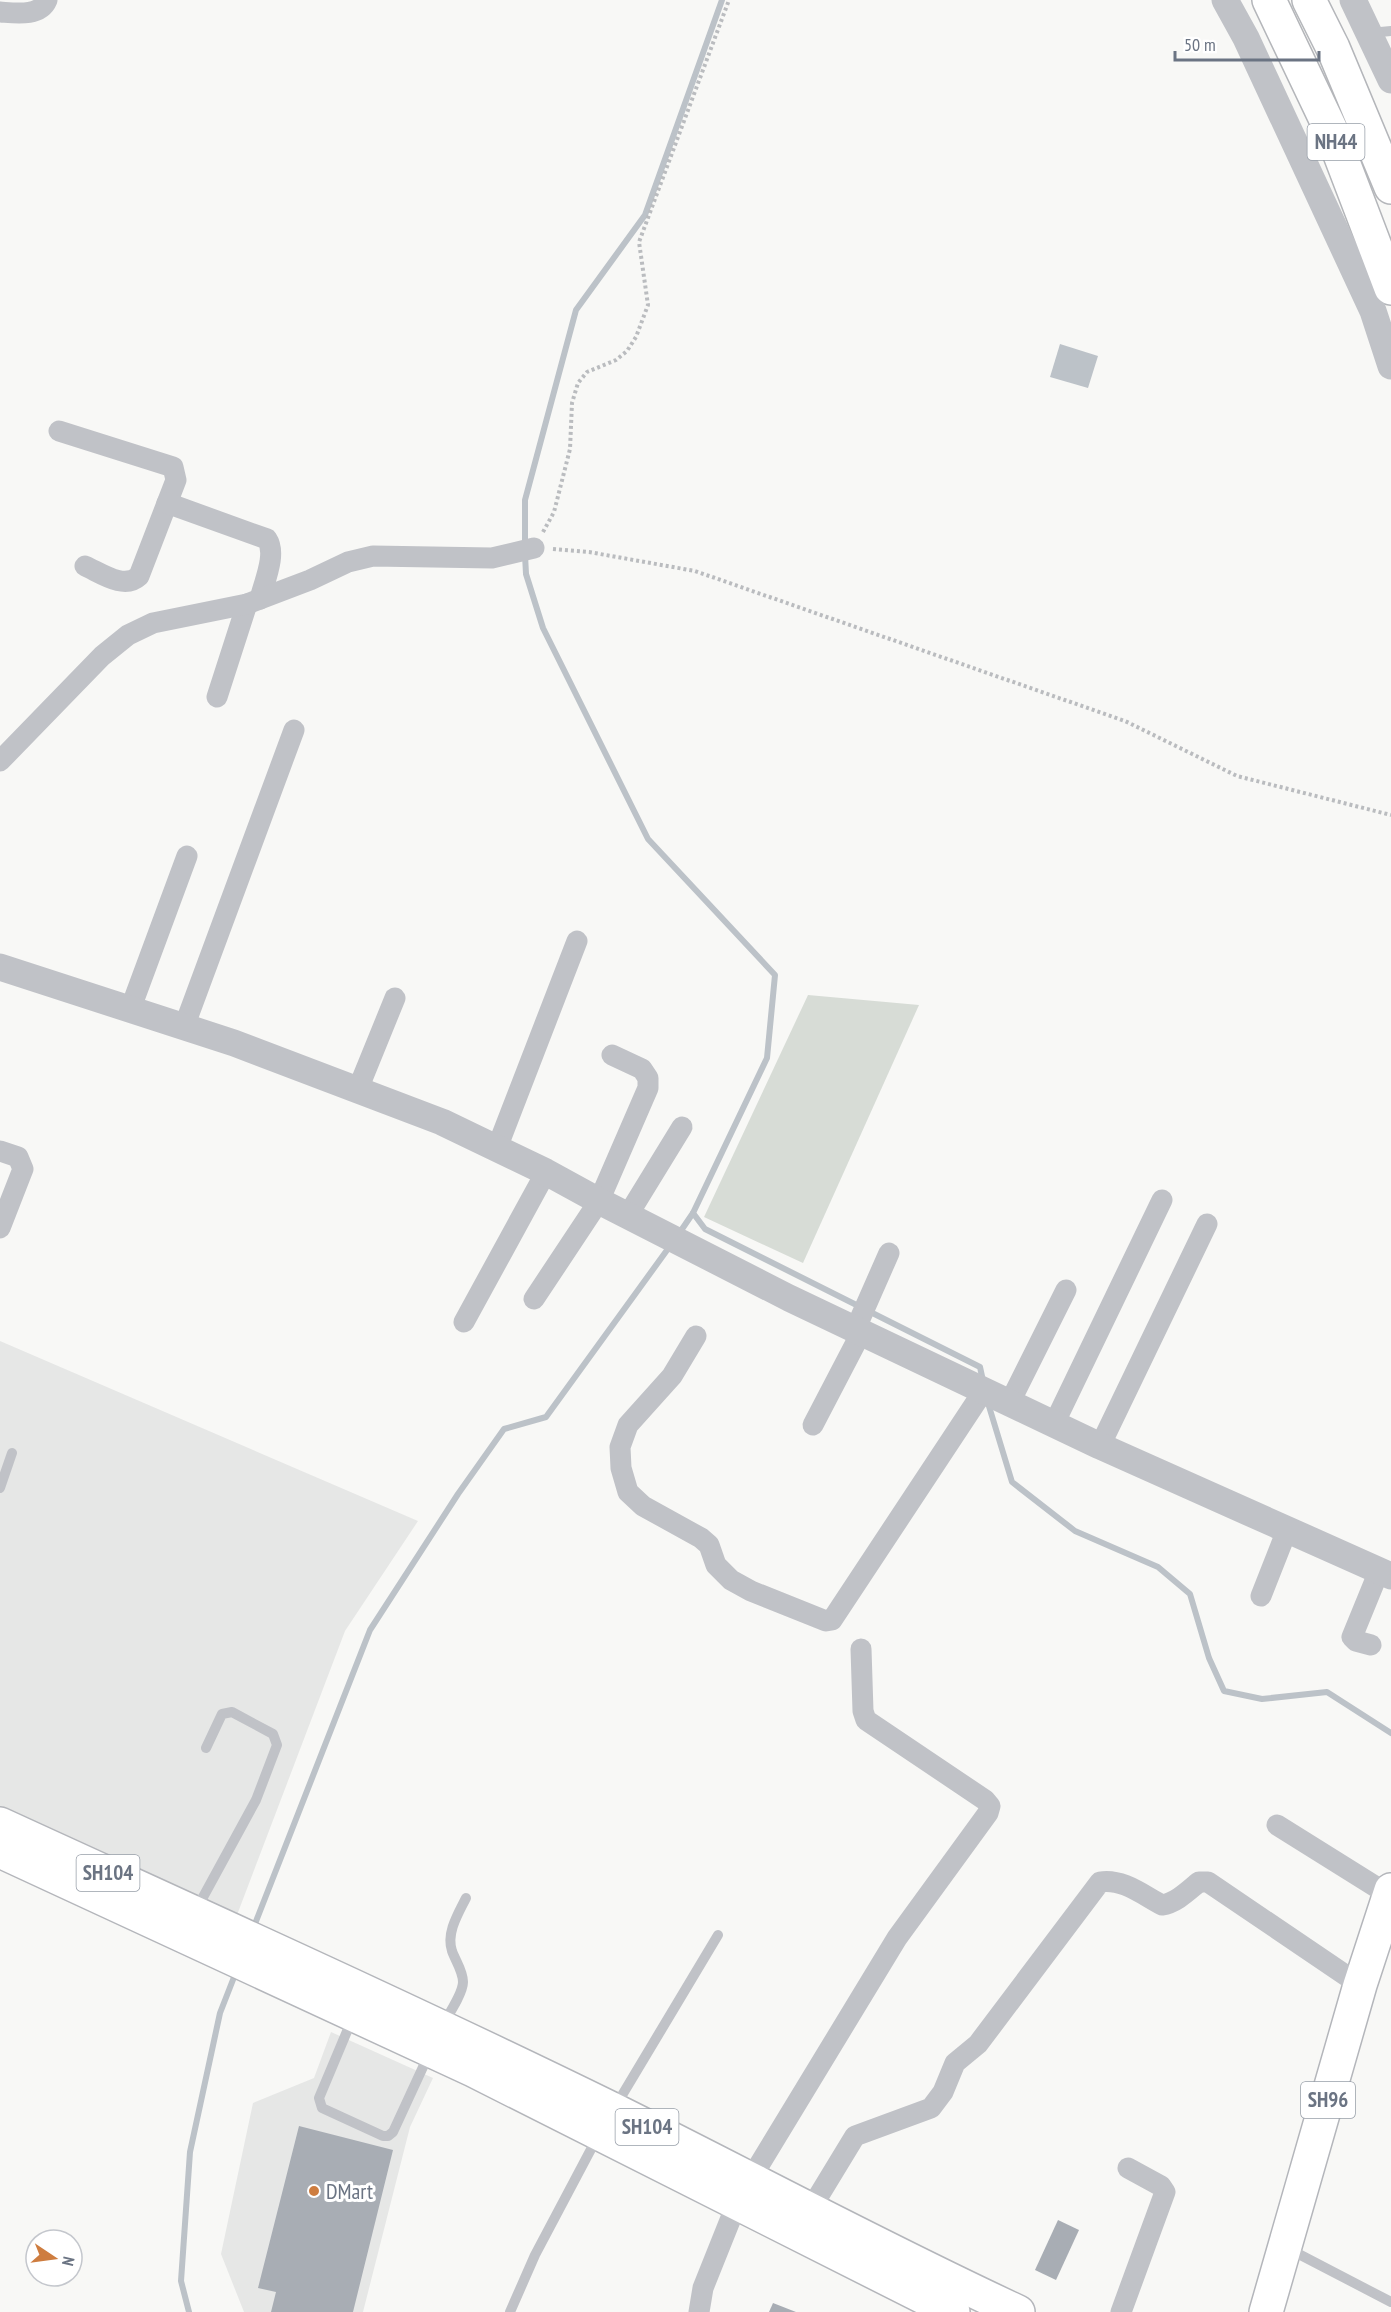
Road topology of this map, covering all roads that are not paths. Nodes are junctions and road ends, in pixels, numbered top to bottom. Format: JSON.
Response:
{"nodes":[{"id":1,"x":47,"y":0,"type":"edge"},
{"id":2,"x":1225,"y":0,"type":"edge"},
{"id":3,"x":1269,"y":0,"type":"edge"},
{"id":4,"x":1310,"y":0,"type":"edge"},
{"id":5,"x":1353,"y":0,"type":"edge"},
{"id":6,"x":0,"y":12,"type":"edge"},
{"id":7,"x":1380,"y":32,"type":"edge"},
{"id":8,"x":1391,"y":80,"type":"edge"},
{"id":9,"x":1391,"y":187,"type":"edge"},
{"id":10,"x":1391,"y":288,"type":"edge"},
{"id":11,"x":1391,"y":366,"type":"edge"},
{"id":12,"x":59,"y":431,"type":"dead end"},
{"id":13,"x":167,"y":503,"type":"junction"},
{"id":14,"x":534,"y":548,"type":"road end"},
{"id":15,"x":85,"y":566,"type":"dead end"},
{"id":16,"x":254,"y":601,"type":"junction"},
{"id":17,"x":217,"y":697,"type":"dead end"},
{"id":18,"x":294,"y":730,"type":"dead end"},
{"id":19,"x":0,"y":761,"type":"edge"},
{"id":20,"x":187,"y":856,"type":"dead end"},
{"id":21,"x":577,"y":940,"type":"dead end"},
{"id":22,"x":0,"y":968,"type":"edge"},
{"id":23,"x":395,"y":998,"type":"dead end"},
{"id":24,"x":130,"y":1010,"type":"junction"},
{"id":25,"x":184,"y":1027,"type":"junction"},
{"id":26,"x":612,"y":1055,"type":"dead end"},
{"id":27,"x":358,"y":1089,"type":"junction"},
{"id":28,"x":682,"y":1127,"type":"dead end"},
{"id":29,"x":497,"y":1148,"type":"junction"},
{"id":30,"x":0,"y":1151,"type":"edge"},
{"id":31,"x":546,"y":1172,"type":"junction"},
{"id":32,"x":1162,"y":1200,"type":"dead end"},
{"id":33,"x":599,"y":1201,"type":"junction"},
{"id":34,"x":628,"y":1215,"type":"junction"},
{"id":35,"x":1207,"y":1224,"type":"dead end"},
{"id":36,"x":0,"y":1228,"type":"edge"},
{"id":37,"x":889,"y":1254,"type":"dead end"},
{"id":38,"x":1066,"y":1290,"type":"dead end"},
{"id":39,"x":534,"y":1299,"type":"dead end"},
{"id":40,"x":464,"y":1322,"type":"dead end"},
{"id":41,"x":859,"y":1329,"type":"junction"},
{"id":42,"x":696,"y":1336,"type":"dead end"},
{"id":43,"x":996,"y":1395,"type":"junction"},
{"id":44,"x":1054,"y":1424,"type":"junction"},
{"id":45,"x":813,"y":1425,"type":"dead end"},
{"id":46,"x":1100,"y":1446,"type":"junction"},
{"id":47,"x":12,"y":1453,"type":"dead end"},
{"id":48,"x":0,"y":1488,"type":"edge"},
{"id":49,"x":1287,"y":1530,"type":"junction"},
{"id":50,"x":1385,"y":1574,"type":"edge"},
{"id":51,"x":1261,"y":1596,"type":"dead end"},
{"id":52,"x":1371,"y":1645,"type":"dead end"},
{"id":53,"x":861,"y":1649,"type":"dead end"},
{"id":54,"x":206,"y":1748,"type":"dead end"},
{"id":55,"x":0,"y":1824,"type":"edge"},
{"id":56,"x":1277,"y":1825,"type":"dead end"},
{"id":57,"x":0,"y":1851,"type":"edge"},
{"id":58,"x":1390,"y":1892,"type":"edge"},
{"id":59,"x":466,"y":1898,"type":"dead end"},
{"id":60,"x":196,"y":1928,"type":"junction"},
{"id":61,"x":718,"y":1935,"type":"dead end"},
{"id":62,"x":268,"y":1961,"type":"junction"},
{"id":63,"x":1360,"y":1984,"type":"junction"},
{"id":64,"x":354,"y":2015,"type":"junction"},
{"id":65,"x":436,"y":2039,"type":"junction"},
{"id":66,"x":606,"y":2122,"type":"junction"},
{"id":67,"x":1128,"y":2168,"type":"dead end"},
{"id":68,"x":743,"y":2191,"type":"junction"},
{"id":69,"x":810,"y":2210,"type":"junction"},
{"id":70,"x":1286,"y":2248,"type":"junction"},
{"id":71,"x":1391,"y":2302,"type":"edge"},
{"id":72,"x":510,"y":2312,"type":"edge"},
{"id":73,"x":699,"y":2312,"type":"edge"},
{"id":74,"x":953,"y":2312,"type":"edge"},
{"id":75,"x":1018,"y":2312,"type":"edge"},
{"id":76,"x":1121,"y":2312,"type":"edge"},
{"id":77,"x":1266,"y":2312,"type":"edge"}],
"edges":[{"from":1,"to":6,"type":"street"},
{"from":2,"to":11,"type":"street"},
{"from":3,"to":10,"type":"main road","number":"NH44"},
{"from":4,"to":9,"type":"main road","number":"NH44"},
{"from":5,"to":7,"type":"street"},
{"from":7,"to":8,"type":"street"},
{"from":12,"to":13,"type":"street"},
{"from":13,"to":15,"type":"street"},
{"from":13,"to":16,"type":"street"},
{"from":14,"to":16,"type":"street"},
{"from":16,"to":17,"type":"street"},
{"from":16,"to":19,"type":"street"},
{"from":18,"to":25,"type":"street"},
{"from":20,"to":24,"type":"street"},
{"from":21,"to":29,"type":"street"},
{"from":22,"to":24,"type":"street"},
{"from":23,"to":27,"type":"street"},
{"from":24,"to":25,"type":"street"},
{"from":25,"to":27,"type":"street"},
{"from":26,"to":33,"type":"street"},
{"from":27,"to":29,"type":"street"},
{"from":28,"to":34,"type":"street"},
{"from":29,"to":31,"type":"street"},
{"from":30,"to":36,"type":"street"},
{"from":31,"to":33,"type":"street"},
{"from":31,"to":40,"type":"street"},
{"from":32,"to":44,"type":"street"},
{"from":33,"to":34,"type":"street"},
{"from":33,"to":39,"type":"street"},
{"from":34,"to":41,"type":"street"},
{"from":35,"to":46,"type":"street"},
{"from":37,"to":41,"type":"street"},
{"from":38,"to":43,"type":"street"},
{"from":41,"to":43,"type":"street"},
{"from":41,"to":45,"type":"street"},
{"from":42,"to":43,"type":"street"},
{"from":43,"to":44,"type":"street"},
{"from":44,"to":46,"type":"street"},
{"from":46,"to":49,"type":"street"},
{"from":47,"to":48,"type":"lane"},
{"from":49,"to":50,"type":"street"},
{"from":49,"to":51,"type":"street"},
{"from":50,"to":52,"type":"street"},
{"from":53,"to":68,"type":"street"},
{"from":54,"to":60,"type":"lane"},
{"from":55,"to":60,"type":"main road","number":"SH104"},
{"from":56,"to":58,"type":"street"},
{"from":57,"to":60,"type":"main road","number":"SH104"},
{"from":58,"to":63,"type":"main road","number":"SH96"},
{"from":59,"to":65,"type":"lane"},
{"from":60,"to":62,"type":"main road","number":"SH104"},
{"from":61,"to":66,"type":"lane"},
{"from":62,"to":64,"type":"main road","number":"SH104"},
{"from":62,"to":65,"type":"main road","number":"SH104"},
{"from":63,"to":69,"type":"street"},
{"from":63,"to":70,"type":"main road","number":"SH96"},
{"from":64,"to":65,"type":"main road","number":"SH104"},
{"from":64,"to":65,"type":"lane"},
{"from":65,"to":66,"type":"main road","number":"SH104"},
{"from":66,"to":68,"type":"main road","number":"SH104"},
{"from":66,"to":72,"type":"lane"},
{"from":67,"to":76,"type":"street"},
{"from":68,"to":69,"type":"main road","number":"SH104"},
{"from":68,"to":73,"type":"street"},
{"from":68,"to":74,"type":"main road","number":"SH104"},
{"from":69,"to":75,"type":"main road","number":"SH104"},
{"from":70,"to":71,"type":"lane"},
{"from":70,"to":77,"type":"main road","number":"SH96"}]}
